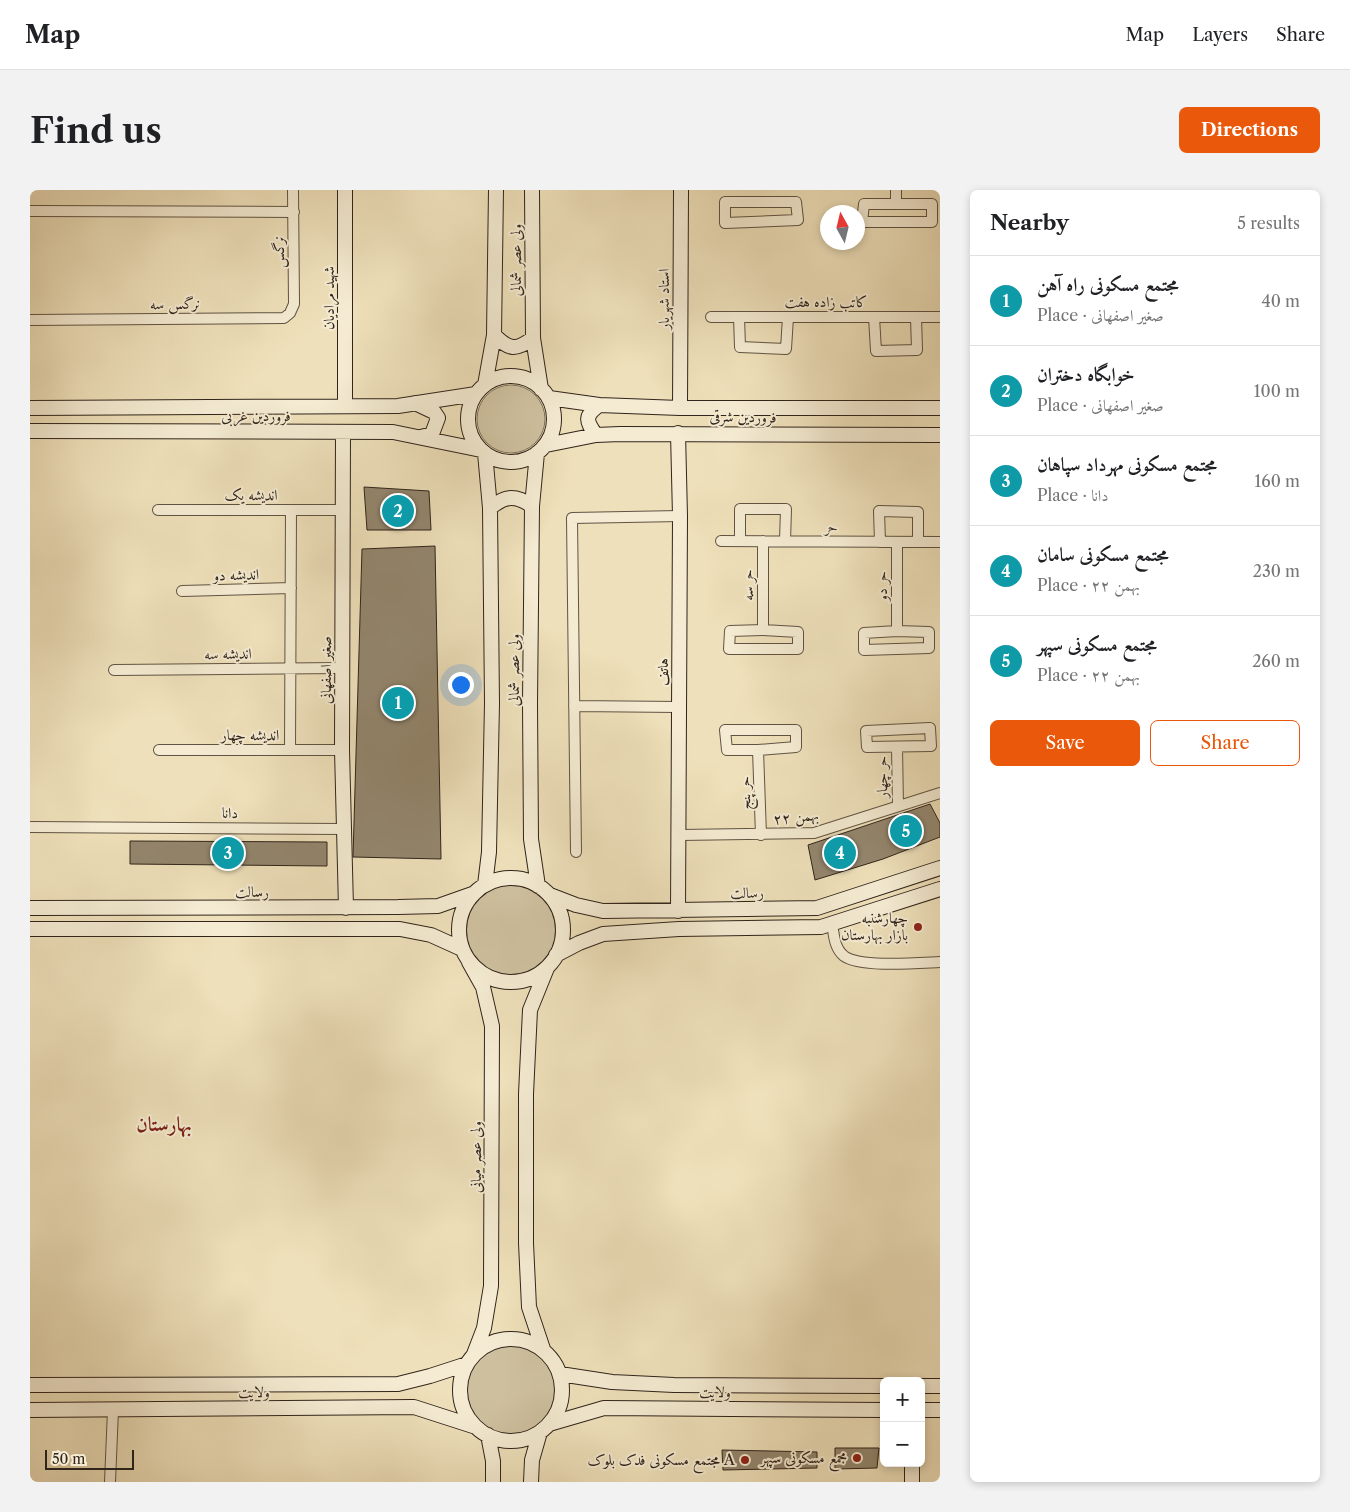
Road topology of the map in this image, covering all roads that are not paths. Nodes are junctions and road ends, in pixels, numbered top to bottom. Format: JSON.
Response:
{"nodes":[{"id":1,"x":294,"y":190,"type":"edge"},
{"id":2,"x":345,"y":190,"type":"edge"},
{"id":3,"x":496,"y":190,"type":"edge"},
{"id":4,"x":532,"y":190,"type":"edge"},
{"id":5,"x":680,"y":190,"type":"edge"},
{"id":6,"x":763,"y":190,"type":"edge"},
{"id":7,"x":896,"y":190,"type":"edge"},
{"id":8,"x":764,"y":202,"type":"junction"},
{"id":9,"x":896,"y":204,"type":"junction"},
{"id":10,"x":30,"y":211,"type":"edge"},
{"id":11,"x":294,"y":212,"type":"junction"},
{"id":12,"x":290,"y":313,"type":"joint"},
{"id":13,"x":711,"y":317,"type":"dead end"},
{"id":14,"x":740,"y":317,"type":"junction"},
{"id":15,"x":788,"y":317,"type":"junction"},
{"id":16,"x":874,"y":317,"type":"junction"},
{"id":17,"x":916,"y":317,"type":"junction"},
{"id":18,"x":940,"y":317,"type":"edge"},
{"id":19,"x":30,"y":320,"type":"edge"},
{"id":20,"x":494,"y":335,"type":"junction"},
{"id":21,"x":533,"y":338,"type":"junction"},
{"id":22,"x":480,"y":390,"type":"junction"},
{"id":23,"x":545,"y":393,"type":"junction"},
{"id":24,"x":415,"y":403,"type":"junction"},
{"id":25,"x":599,"y":405,"type":"junction"},
{"id":26,"x":345,"y":406,"type":"junction"},
{"id":27,"x":30,"y":408,"type":"edge"},
{"id":28,"x":65,"y":408,"type":"junction"},
{"id":29,"x":680,"y":408,"type":"junction"},
{"id":30,"x":940,"y":408,"type":"edge"},
{"id":31,"x":30,"y":431,"type":"edge"},
{"id":32,"x":65,"y":431,"type":"junction"},
{"id":33,"x":343,"y":432,"type":"junction"},
{"id":34,"x":678,"y":433,"type":"junction"},
{"id":35,"x":596,"y":435,"type":"junction"},
{"id":36,"x":940,"y":435,"type":"edge"},
{"id":37,"x":421,"y":437,"type":"junction"},
{"id":38,"x":542,"y":449,"type":"junction"},
{"id":39,"x":483,"y":452,"type":"junction"},
{"id":40,"x":532,"y":506,"type":"junction"},
{"id":41,"x":490,"y":508,"type":"junction"},
{"id":42,"x":158,"y":510,"type":"dead end"},
{"id":43,"x":291,"y":510,"type":"junction"},
{"id":44,"x":343,"y":510,"type":"junction"},
{"id":45,"x":680,"y":516,"type":"junction"},
{"id":46,"x":721,"y":541,"type":"dead end"},
{"id":47,"x":763,"y":541,"type":"junction"},
{"id":48,"x":740,"y":542,"type":"junction"},
{"id":49,"x":785,"y":542,"type":"junction"},
{"id":50,"x":880,"y":542,"type":"junction"},
{"id":51,"x":898,"y":542,"type":"junction"},
{"id":52,"x":918,"y":542,"type":"junction"},
{"id":53,"x":940,"y":542,"type":"edge"},
{"id":54,"x":291,"y":588,"type":"junction"},
{"id":55,"x":182,"y":591,"type":"dead end"},
{"id":56,"x":763,"y":630,"type":"junction"},
{"id":57,"x":897,"y":631,"type":"junction"},
{"id":58,"x":290,"y":668,"type":"junction"},
{"id":59,"x":342,"y":668,"type":"junction"},
{"id":60,"x":114,"y":670,"type":"dead end"},
{"id":61,"x":574,"y":706,"type":"junction"},
{"id":62,"x":679,"y":707,"type":"junction"},
{"id":63,"x":897,"y":747,"type":"junction"},
{"id":64,"x":159,"y":750,"type":"dead end"},
{"id":65,"x":290,"y":750,"type":"junction"},
{"id":66,"x":342,"y":750,"type":"junction"},
{"id":67,"x":758,"y":750,"type":"junction"},
{"id":68,"x":940,"y":792,"type":"edge"},
{"id":69,"x":898,"y":806,"type":"junction"},
{"id":70,"x":30,"y":827,"type":"edge"},
{"id":71,"x":343,"y":829,"type":"junction"},
{"id":72,"x":680,"y":835,"type":"junction"},
{"id":73,"x":761,"y":835,"type":"junction"},
{"id":74,"x":576,"y":852,"type":"dead end"},
{"id":75,"x":940,"y":868,"type":"edge"},
{"id":76,"x":484,"y":885,"type":"junction"},
{"id":77,"x":538,"y":886,"type":"junction"},
{"id":78,"x":940,"y":889,"type":"edge"},
{"id":79,"x":472,"y":894,"type":"junction"},
{"id":80,"x":550,"y":895,"type":"junction"},
{"id":81,"x":30,"y":908,"type":"edge"},
{"id":82,"x":346,"y":908,"type":"junction"},
{"id":83,"x":678,"y":911,"type":"junction"},
{"id":84,"x":832,"y":924,"type":"junction"},
{"id":85,"x":30,"y":929,"type":"edge"},
{"id":86,"x":466,"y":955,"type":"junction"},
{"id":87,"x":556,"y":955,"type":"junction"},
{"id":88,"x":940,"y":962,"type":"edge"},
{"id":89,"x":547,"y":968,"type":"junction"},
{"id":90,"x":543,"y":1349,"type":"junction"},
{"id":91,"x":470,"y":1359,"type":"junction"},
{"id":92,"x":560,"y":1374,"type":"junction"},
{"id":93,"x":30,"y":1384,"type":"edge"},
{"id":94,"x":880,"y":1386,"type":"edge"},
{"id":95,"x":925,"y":1386,"type":"edge"},
{"id":96,"x":940,"y":1386,"type":"edge"},
{"id":97,"x":30,"y":1410,"type":"edge"},
{"id":98,"x":113,"y":1410,"type":"junction"},
{"id":99,"x":880,"y":1410,"type":"edge"},
{"id":100,"x":925,"y":1410,"type":"edge"},
{"id":101,"x":940,"y":1410,"type":"edge"},
{"id":102,"x":476,"y":1427,"type":"junction"},
{"id":103,"x":544,"y":1428,"type":"junction"},
{"id":104,"x":488,"y":1435,"type":"junction"},
{"id":105,"x":912,"y":1467,"type":"edge"},
{"id":106,"x":110,"y":1482,"type":"edge"},
{"id":107,"x":493,"y":1482,"type":"edge"},
{"id":108,"x":531,"y":1482,"type":"edge"},
{"id":109,"x":912,"y":1482,"type":"edge"}],
"edges":[{"from":1,"to":11,"type":"street","name":"نرگس"},
{"from":2,"to":26,"type":"main road","name":"شهید مرادیان"},
{"from":3,"to":20,"type":"main road","name":"ولی عصر شمالی"},
{"from":4,"to":21,"type":"main road","name":"ولی عصر شمالی"},
{"from":5,"to":29,"type":"main road","name":"استاد شهریار"},
{"from":6,"to":8,"type":"street"},
{"from":7,"to":9,"type":"street"},
{"from":8,"to":8,"type":"street"},
{"from":9,"to":9,"type":"street"},
{"from":10,"to":11,"type":"street"},
{"from":11,"to":12,"type":"street","name":"نرگس"},
{"from":12,"to":19,"type":"street","name":"نرگس سه"},
{"from":13,"to":14,"type":"street","name":"کاتب زاده هفت"},
{"from":14,"to":15,"type":"street","name":"کاتب زاده هفت"},
{"from":14,"to":15,"type":"street"},
{"from":15,"to":16,"type":"street","name":"کاتب زاده هفت"},
{"from":16,"to":17,"type":"street","name":"کاتب زاده هفت"},
{"from":16,"to":17,"type":"street"},
{"from":17,"to":18,"type":"street","name":"کاتب زاده هفت"},
{"from":20,"to":21,"type":"main road"},
{"from":20,"to":22,"type":"main road","name":"ولی عصر شمالی"},
{"from":21,"to":23,"type":"main road","name":"ولی عصر شمالی"},
{"from":22,"to":23,"type":"main road"},
{"from":22,"to":24,"type":"main road","name":"فروردین غربی"},
{"from":22,"to":39,"type":"main road"},
{"from":23,"to":25,"type":"main road","name":"فروردین شرقی"},
{"from":23,"to":38,"type":"main road"},
{"from":24,"to":26,"type":"main road","name":"فروردین غربی"},
{"from":24,"to":37,"type":"main road"},
{"from":25,"to":29,"type":"main road","name":"فروردین شرقی"},
{"from":25,"to":35,"type":"main road"},
{"from":26,"to":28,"type":"main road","name":"فروردین غربی"},
{"from":27,"to":28,"type":"main road","name":"فروردین غربی"},
{"from":28,"to":32,"type":"main road"},
{"from":29,"to":30,"type":"main road","name":"فروردین شرقی"},
{"from":31,"to":32,"type":"main road","name":"فروردین غربی"},
{"from":32,"to":33,"type":"main road","name":"فروردین غربی"},
{"from":33,"to":37,"type":"main road","name":"فروردین غربی"},
{"from":33,"to":44,"type":"main road","name":"صغیر اصفهانی"},
{"from":34,"to":35,"type":"main road","name":"فروردین شرقی"},
{"from":34,"to":36,"type":"main road","name":"فروردین شرقی"},
{"from":34,"to":45,"type":"main road","name":"هاتف"},
{"from":35,"to":38,"type":"main road","name":"فروردین شرقی"},
{"from":37,"to":39,"type":"main road","name":"فروردین غربی"},
{"from":38,"to":39,"type":"main road"},
{"from":38,"to":40,"type":"main road","name":"ولی عصر شمالی"},
{"from":39,"to":41,"type":"main road","name":"ولی عصر شمالی"},
{"from":40,"to":41,"type":"main road"},
{"from":40,"to":77,"type":"main road","name":"ولی عصر شمالی"},
{"from":41,"to":76,"type":"main road","name":"ولی عصر شمالی"},
{"from":42,"to":43,"type":"street","name":"اندیشه یک"},
{"from":43,"to":44,"type":"street","name":"اندیشه یک"},
{"from":43,"to":54,"type":"street"},
{"from":44,"to":59,"type":"main road","name":"صغیر اصفهانی"},
{"from":45,"to":61,"type":"street"},
{"from":45,"to":62,"type":"main road","name":"هاتف"},
{"from":46,"to":48,"type":"street","name":"حر"},
{"from":47,"to":48,"type":"street","name":"حر"},
{"from":47,"to":49,"type":"street","name":"حر"},
{"from":47,"to":56,"type":"street","name":"حر سه"},
{"from":48,"to":49,"type":"street"},
{"from":49,"to":50,"type":"street","name":"حر"},
{"from":50,"to":51,"type":"street","name":"حر"},
{"from":50,"to":52,"type":"street"},
{"from":51,"to":52,"type":"street","name":"حر"},
{"from":51,"to":57,"type":"street","name":"حر دو"},
{"from":52,"to":53,"type":"street","name":"حر"},
{"from":54,"to":55,"type":"street","name":"اندیشه دو"},
{"from":54,"to":58,"type":"street"},
{"from":56,"to":56,"type":"street"},
{"from":57,"to":57,"type":"street"},
{"from":58,"to":59,"type":"street","name":"اندیشه سه"},
{"from":58,"to":60,"type":"street","name":"اندیشه سه"},
{"from":58,"to":65,"type":"street"},
{"from":59,"to":66,"type":"main road","name":"صغیر اصفهانی"},
{"from":61,"to":62,"type":"street"},
{"from":61,"to":74,"type":"street"},
{"from":62,"to":72,"type":"main road","name":"هاتف"},
{"from":63,"to":63,"type":"street"},
{"from":63,"to":69,"type":"street","name":"حر چهار"},
{"from":64,"to":65,"type":"street","name":"اندیشه چهار"},
{"from":65,"to":66,"type":"street","name":"اندیشه چهار"},
{"from":66,"to":71,"type":"main road","name":"صغیر اصفهانی"},
{"from":67,"to":67,"type":"street"},
{"from":67,"to":73,"type":"street","name":"حر پنج"},
{"from":68,"to":69,"type":"street","name":"۲۲ بهمن"},
{"from":69,"to":73,"type":"street","name":"۲۲ بهمن"},
{"from":70,"to":71,"type":"street","name":"دانا"},
{"from":71,"to":82,"type":"main road","name":"صغیر اصفهانی"},
{"from":72,"to":73,"type":"street","name":"۲۲ بهمن"},
{"from":72,"to":83,"type":"main road","name":"هاتف"},
{"from":75,"to":83,"type":"main road","name":"رسالت"},
{"from":76,"to":77,"type":"main road"},
{"from":76,"to":79,"type":"main road"},
{"from":77,"to":80,"type":"main road"},
{"from":78,"to":84,"type":"main road"},
{"from":79,"to":82,"type":"main road","name":"رسالت"},
{"from":79,"to":86,"type":"main road"},
{"from":80,"to":83,"type":"main road","name":"رسالت"},
{"from":80,"to":87,"type":"main road"},
{"from":81,"to":82,"type":"main road","name":"رسالت"},
{"from":84,"to":87,"type":"main road"},
{"from":84,"to":88,"type":"street"},
{"from":85,"to":86,"type":"main road"},
{"from":86,"to":89,"type":"main road"},
{"from":86,"to":91,"type":"main road","name":"ولی عصر میانی"},
{"from":87,"to":89,"type":"main road"},
{"from":89,"to":90,"type":"main road"},
{"from":90,"to":91,"type":"main road"},
{"from":90,"to":92,"type":"main road"},
{"from":91,"to":93,"type":"main road","name":"ولایت"},
{"from":91,"to":102,"type":"main road"},
{"from":92,"to":94,"type":"main road","name":"ولایت"},
{"from":92,"to":103,"type":"main road"},
{"from":95,"to":96,"type":"main road"},
{"from":97,"to":98,"type":"main road","name":"ولایت"},
{"from":98,"to":102,"type":"main road","name":"ولایت"},
{"from":98,"to":106,"type":"street"},
{"from":99,"to":103,"type":"main road","name":"ولایت"},
{"from":100,"to":101,"type":"main road"},
{"from":102,"to":104,"type":"main road"},
{"from":103,"to":104,"type":"main road"},
{"from":103,"to":108,"type":"main road"},
{"from":104,"to":107,"type":"main road"},
{"from":105,"to":109,"type":"main road"}]}
